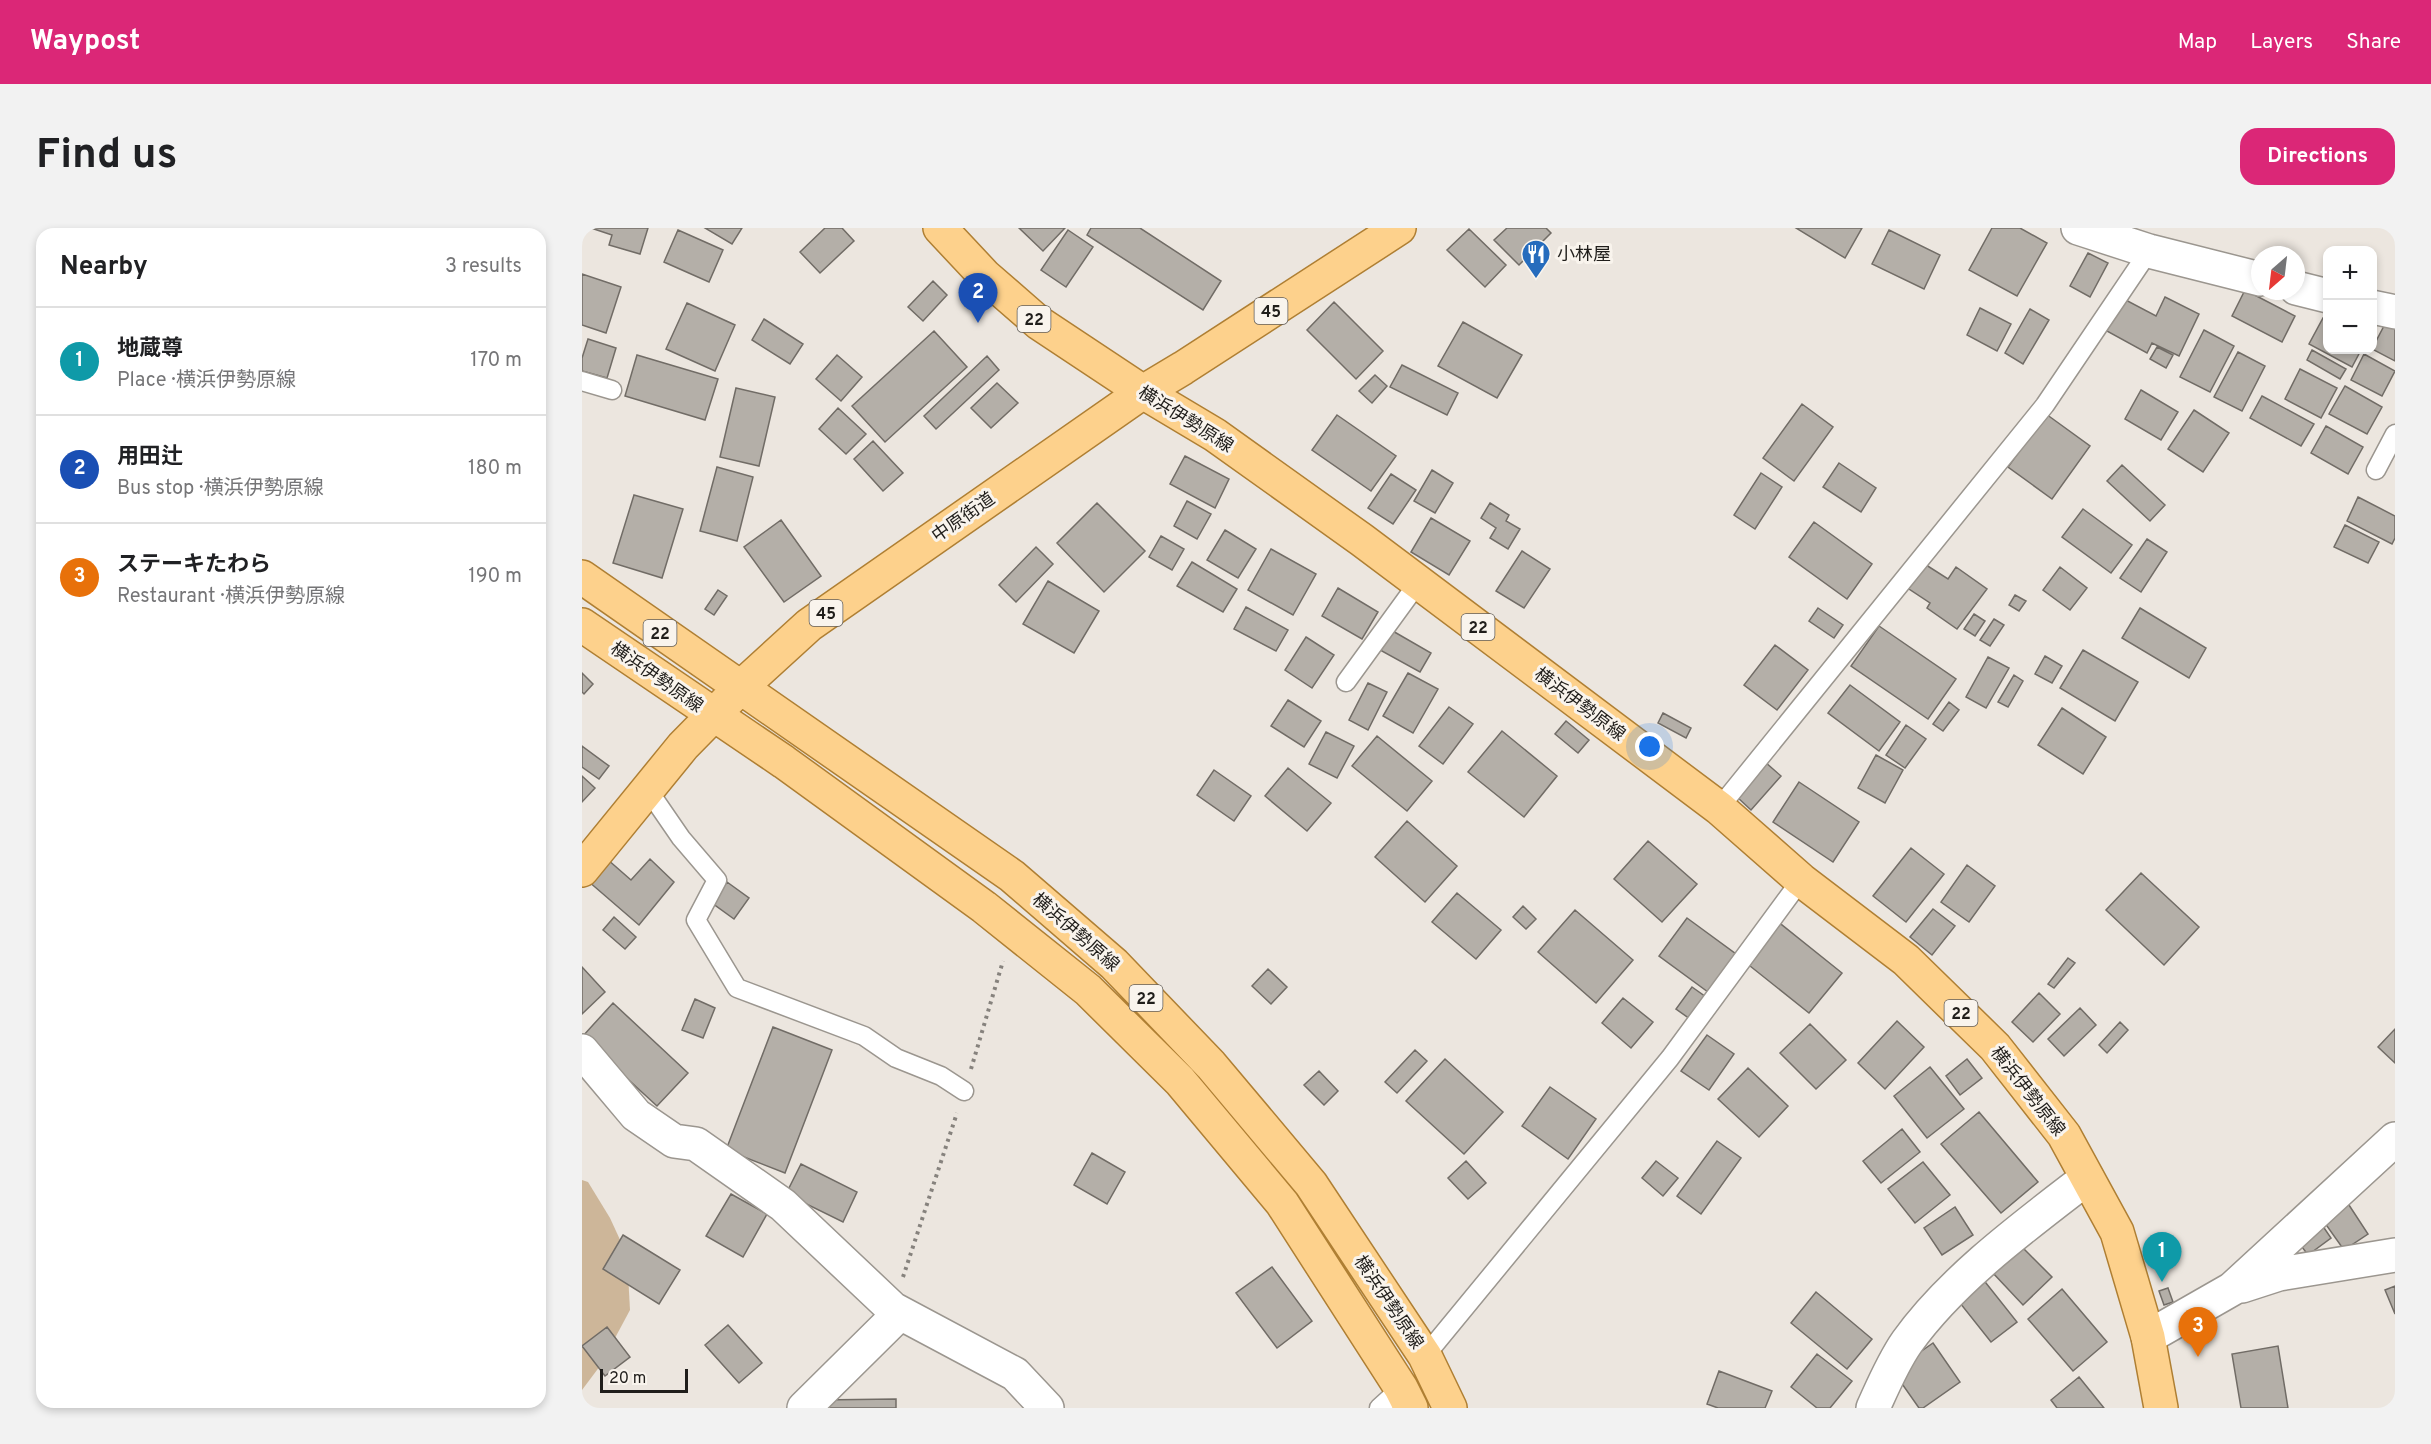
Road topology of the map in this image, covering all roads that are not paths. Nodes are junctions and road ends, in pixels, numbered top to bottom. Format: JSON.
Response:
{"nodes":[{"id":1,"x":940,"y":228,"type":"edge"},
{"id":2,"x":1399,"y":228,"type":"edge"},
{"id":3,"x":2078,"y":228,"type":"edge"},
{"id":4,"x":2149,"y":251,"type":"junction"},
{"id":5,"x":2251,"y":277,"type":"edge"},
{"id":6,"x":2305,"y":290,"type":"edge"},
{"id":7,"x":2323,"y":295,"type":"edge"},
{"id":8,"x":2377,"y":308,"type":"edge"},
{"id":9,"x":2395,"y":312,"type":"edge"},
{"id":10,"x":582,"y":381,"type":"edge"},
{"id":11,"x":612,"y":390,"type":"dead end"},
{"id":12,"x":1143,"y":392,"type":"junction"},
{"id":13,"x":2395,"y":434,"type":"edge"},
{"id":14,"x":2376,"y":470,"type":"dead end"},
{"id":15,"x":582,"y":577,"type":"edge"},
{"id":16,"x":1418,"y":583,"type":"junction"},
{"id":17,"x":582,"y":625,"type":"edge"},
{"id":18,"x":1346,"y":682,"type":"dead end"},
{"id":19,"x":740,"y":688,"type":"junction"},
{"id":20,"x":713,"y":715,"type":"junction"},
{"id":21,"x":648,"y":790,"type":"junction"},
{"id":22,"x":1719,"y":808,"type":"junction"},
{"id":23,"x":582,"y":870,"type":"edge"},
{"id":24,"x":1801,"y":880,"type":"junction"},
{"id":25,"x":582,"y":1051,"type":"edge"},
{"id":26,"x":964,"y":1092,"type":"road end"},
{"id":27,"x":2395,"y":1139,"type":"edge"},
{"id":28,"x":2087,"y":1178,"type":"junction"},
{"id":29,"x":2395,"y":1255,"type":"edge"},
{"id":30,"x":2232,"y":1289,"type":"junction"},
{"id":31,"x":897,"y":1311,"type":"junction"},
{"id":32,"x":2148,"y":1337,"type":"junction"},
{"id":33,"x":1425,"y":1356,"type":"junction"},
{"id":34,"x":1397,"y":1401,"type":"edge"},
{"id":35,"x":804,"y":1408,"type":"edge"},
{"id":36,"x":1047,"y":1408,"type":"edge"},
{"id":37,"x":1450,"y":1408,"type":"edge"},
{"id":38,"x":1873,"y":1408,"type":"edge"},
{"id":39,"x":2161,"y":1408,"type":"edge"}],
"edges":[{"from":1,"to":12,"type":"main road","name":"横浜伊勢原線","number":"22"},
{"from":2,"to":12,"type":"main road","name":"中原街道","number":"45"},
{"from":3,"to":4,"type":"street"},
{"from":4,"to":5,"type":"street"},
{"from":4,"to":22,"type":"lane"},
{"from":6,"to":7,"type":"street"},
{"from":8,"to":9,"type":"street"},
{"from":10,"to":11,"type":"lane"},
{"from":12,"to":16,"type":"main road","name":"横浜伊勢原線","number":"22"},
{"from":12,"to":19,"type":"main road","name":"中原街道","number":"45"},
{"from":13,"to":14,"type":"lane"},
{"from":15,"to":19,"type":"main road","name":"横浜伊勢原線","number":"22"},
{"from":16,"to":18,"type":"lane"},
{"from":16,"to":22,"type":"main road","name":"横浜伊勢原線","number":"22"},
{"from":17,"to":20,"type":"main road","name":"横浜伊勢原線","number":"22"},
{"from":19,"to":20,"type":"main road","name":"中原街道","number":"45"},
{"from":19,"to":33,"type":"main road","name":"横浜伊勢原線","number":"22"},
{"from":20,"to":21,"type":"main road","name":"中原街道","number":"45"},
{"from":20,"to":34,"type":"main road","name":"横浜伊勢原線","number":"22"},
{"from":21,"to":23,"type":"main road","name":"中原街道","number":"45"},
{"from":21,"to":26,"type":"lane"},
{"from":22,"to":24,"type":"main road","name":"横浜伊勢原線","number":"22"},
{"from":24,"to":28,"type":"main road","name":"横浜伊勢原線","number":"22"},
{"from":24,"to":33,"type":"lane"},
{"from":25,"to":31,"type":"street"},
{"from":27,"to":30,"type":"street"},
{"from":28,"to":32,"type":"main road","name":"横浜伊勢原線","number":"22"},
{"from":28,"to":38,"type":"street"},
{"from":29,"to":30,"type":"street"},
{"from":30,"to":32,"type":"street"},
{"from":31,"to":35,"type":"street"},
{"from":31,"to":36,"type":"street"},
{"from":32,"to":39,"type":"main road","name":"横浜伊勢原線","number":"22"},
{"from":33,"to":37,"type":"main road","name":"横浜伊勢原線","number":"22"}]}
